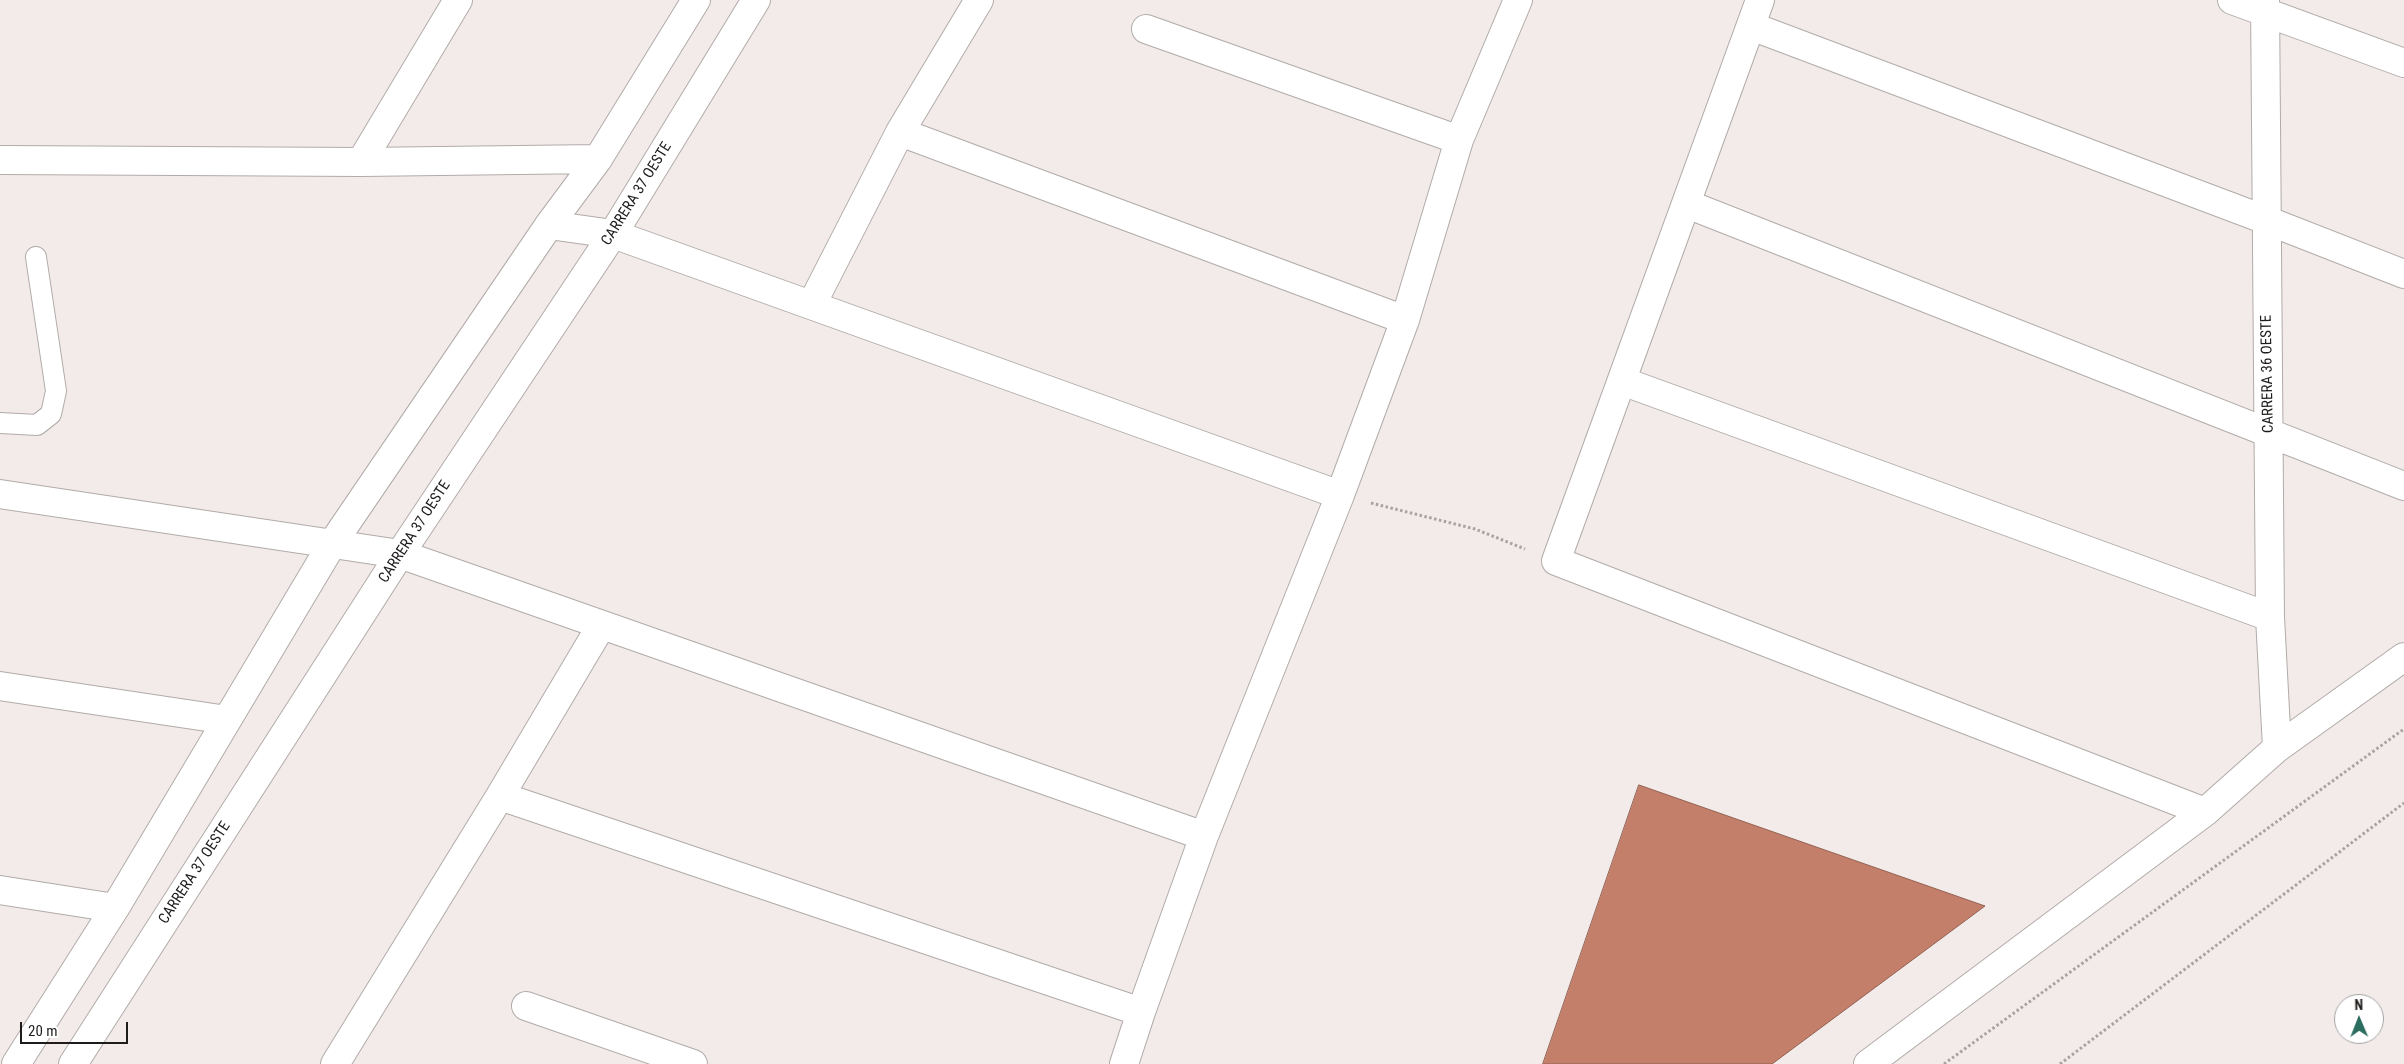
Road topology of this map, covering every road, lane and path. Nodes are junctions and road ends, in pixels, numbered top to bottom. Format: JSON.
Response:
{"nodes":[{"id":1,"x":458,"y":0,"type":"edge"},
{"id":2,"x":696,"y":0,"type":"edge"},
{"id":3,"x":756,"y":0,"type":"edge"},
{"id":4,"x":979,"y":0,"type":"edge"},
{"id":5,"x":1518,"y":0,"type":"edge"},
{"id":6,"x":1760,"y":0,"type":"edge"},
{"id":7,"x":2232,"y":0,"type":"edge"},
{"id":8,"x":2265,"y":6,"type":"edge"},
{"id":9,"x":1751,"y":26,"type":"junction"},
{"id":10,"x":1146,"y":29,"type":"dead end"},
{"id":11,"x":2404,"y":63,"type":"edge"},
{"id":12,"x":900,"y":132,"type":"junction"},
{"id":13,"x":1460,"y":140,"type":"junction"},
{"id":14,"x":598,"y":159,"type":"junction"},
{"id":15,"x":0,"y":160,"type":"edge"},
{"id":16,"x":361,"y":162,"type":"junction"},
{"id":17,"x":1687,"y":204,"type":"junction"},
{"id":18,"x":2266,"y":220,"type":"junction"},
{"id":19,"x":549,"y":225,"type":"junction"},
{"id":20,"x":613,"y":234,"type":"junction"},
{"id":21,"x":36,"y":257,"type":"dead end"},
{"id":22,"x":2404,"y":274,"type":"edge"},
{"id":23,"x":812,"y":304,"type":"junction"},
{"id":24,"x":1405,"y":320,"type":"junction"},
{"id":25,"x":1622,"y":381,"type":"junction"},
{"id":26,"x":0,"y":423,"type":"edge"},
{"id":27,"x":2268,"y":431,"type":"junction"},
{"id":28,"x":2404,"y":486,"type":"edge"},
{"id":29,"x":0,"y":494,"type":"edge"},
{"id":30,"x":1340,"y":495,"type":"junction"},
{"id":31,"x":332,"y":544,"type":"junction"},
{"id":32,"x":400,"y":554,"type":"junction"},
{"id":33,"x":1556,"y":561,"type":"junction"},
{"id":34,"x":2270,"y":617,"type":"junction"},
{"id":35,"x":601,"y":626,"type":"junction"},
{"id":36,"x":2404,"y":657,"type":"edge"},
{"id":37,"x":0,"y":686,"type":"edge"},
{"id":38,"x":227,"y":720,"type":"junction"},
{"id":39,"x":2404,"y":730,"type":"edge"},
{"id":40,"x":2278,"y":748,"type":"junction"},
{"id":41,"x":500,"y":796,"type":"junction"},
{"id":42,"x":2404,"y":803,"type":"edge"},
{"id":43,"x":2205,"y":812,"type":"junction"},
{"id":44,"x":1204,"y":836,"type":"junction"},
{"id":45,"x":0,"y":890,"type":"edge"},
{"id":46,"x":114,"y":908,"type":"junction"},
{"id":47,"x":526,"y":1006,"type":"dead end"},
{"id":48,"x":1141,"y":1012,"type":"junction"},
{"id":49,"x":16,"y":1064,"type":"edge"},
{"id":50,"x":73,"y":1064,"type":"edge"},
{"id":51,"x":335,"y":1064,"type":"edge"},
{"id":52,"x":693,"y":1064,"type":"edge"},
{"id":53,"x":1124,"y":1064,"type":"edge"},
{"id":54,"x":1868,"y":1064,"type":"edge"},
{"id":55,"x":1944,"y":1064,"type":"edge"},
{"id":56,"x":2060,"y":1064,"type":"edge"}],
"edges":[{"from":1,"to":16,"type":"street"},
{"from":2,"to":14,"type":"street"},
{"from":3,"to":20,"type":"street","name":"CARRERA 37 OESTE"},
{"from":4,"to":12,"type":"street"},
{"from":5,"to":13,"type":"street"},
{"from":6,"to":9,"type":"street"},
{"from":7,"to":8,"type":"street"},
{"from":8,"to":11,"type":"street"},
{"from":8,"to":18,"type":"street","name":"CARRERA 36 OESTE"},
{"from":9,"to":17,"type":"street"},
{"from":9,"to":18,"type":"street"},
{"from":10,"to":13,"type":"street"},
{"from":12,"to":23,"type":"street"},
{"from":12,"to":24,"type":"street"},
{"from":13,"to":24,"type":"street"},
{"from":14,"to":16,"type":"street"},
{"from":14,"to":19,"type":"street"},
{"from":15,"to":16,"type":"street"},
{"from":17,"to":25,"type":"street"},
{"from":17,"to":27,"type":"street"},
{"from":18,"to":22,"type":"street"},
{"from":18,"to":27,"type":"street","name":"CARRERA 36 OESTE"},
{"from":19,"to":20,"type":"street"},
{"from":19,"to":31,"type":"street"},
{"from":20,"to":23,"type":"street"},
{"from":20,"to":32,"type":"street","name":"CARRERA 37 OESTE"},
{"from":21,"to":26,"type":"lane"},
{"from":23,"to":30,"type":"street"},
{"from":24,"to":30,"type":"street"},
{"from":25,"to":33,"type":"street"},
{"from":25,"to":34,"type":"street"},
{"from":27,"to":28,"type":"street"},
{"from":27,"to":34,"type":"street","name":"CARRERA 36 OESTE"},
{"from":29,"to":31,"type":"street"},
{"from":30,"to":33,"type":"path"},
{"from":30,"to":44,"type":"street"},
{"from":31,"to":32,"type":"street"},
{"from":31,"to":38,"type":"street"},
{"from":32,"to":35,"type":"street"},
{"from":32,"to":50,"type":"street","name":"CARRERA 37 OESTE"},
{"from":33,"to":43,"type":"street"},
{"from":34,"to":40,"type":"street","name":"CARRERA 36 OESTE"},
{"from":35,"to":41,"type":"street"},
{"from":35,"to":44,"type":"street"},
{"from":36,"to":40,"type":"street"},
{"from":37,"to":38,"type":"street"},
{"from":38,"to":46,"type":"street"},
{"from":39,"to":55,"type":"path"},
{"from":40,"to":43,"type":"street"},
{"from":41,"to":48,"type":"street"},
{"from":41,"to":51,"type":"street"},
{"from":42,"to":56,"type":"path"},
{"from":43,"to":54,"type":"street"},
{"from":44,"to":48,"type":"street"},
{"from":45,"to":46,"type":"street"},
{"from":46,"to":49,"type":"street"},
{"from":47,"to":52,"type":"street"},
{"from":48,"to":53,"type":"street"}]}
